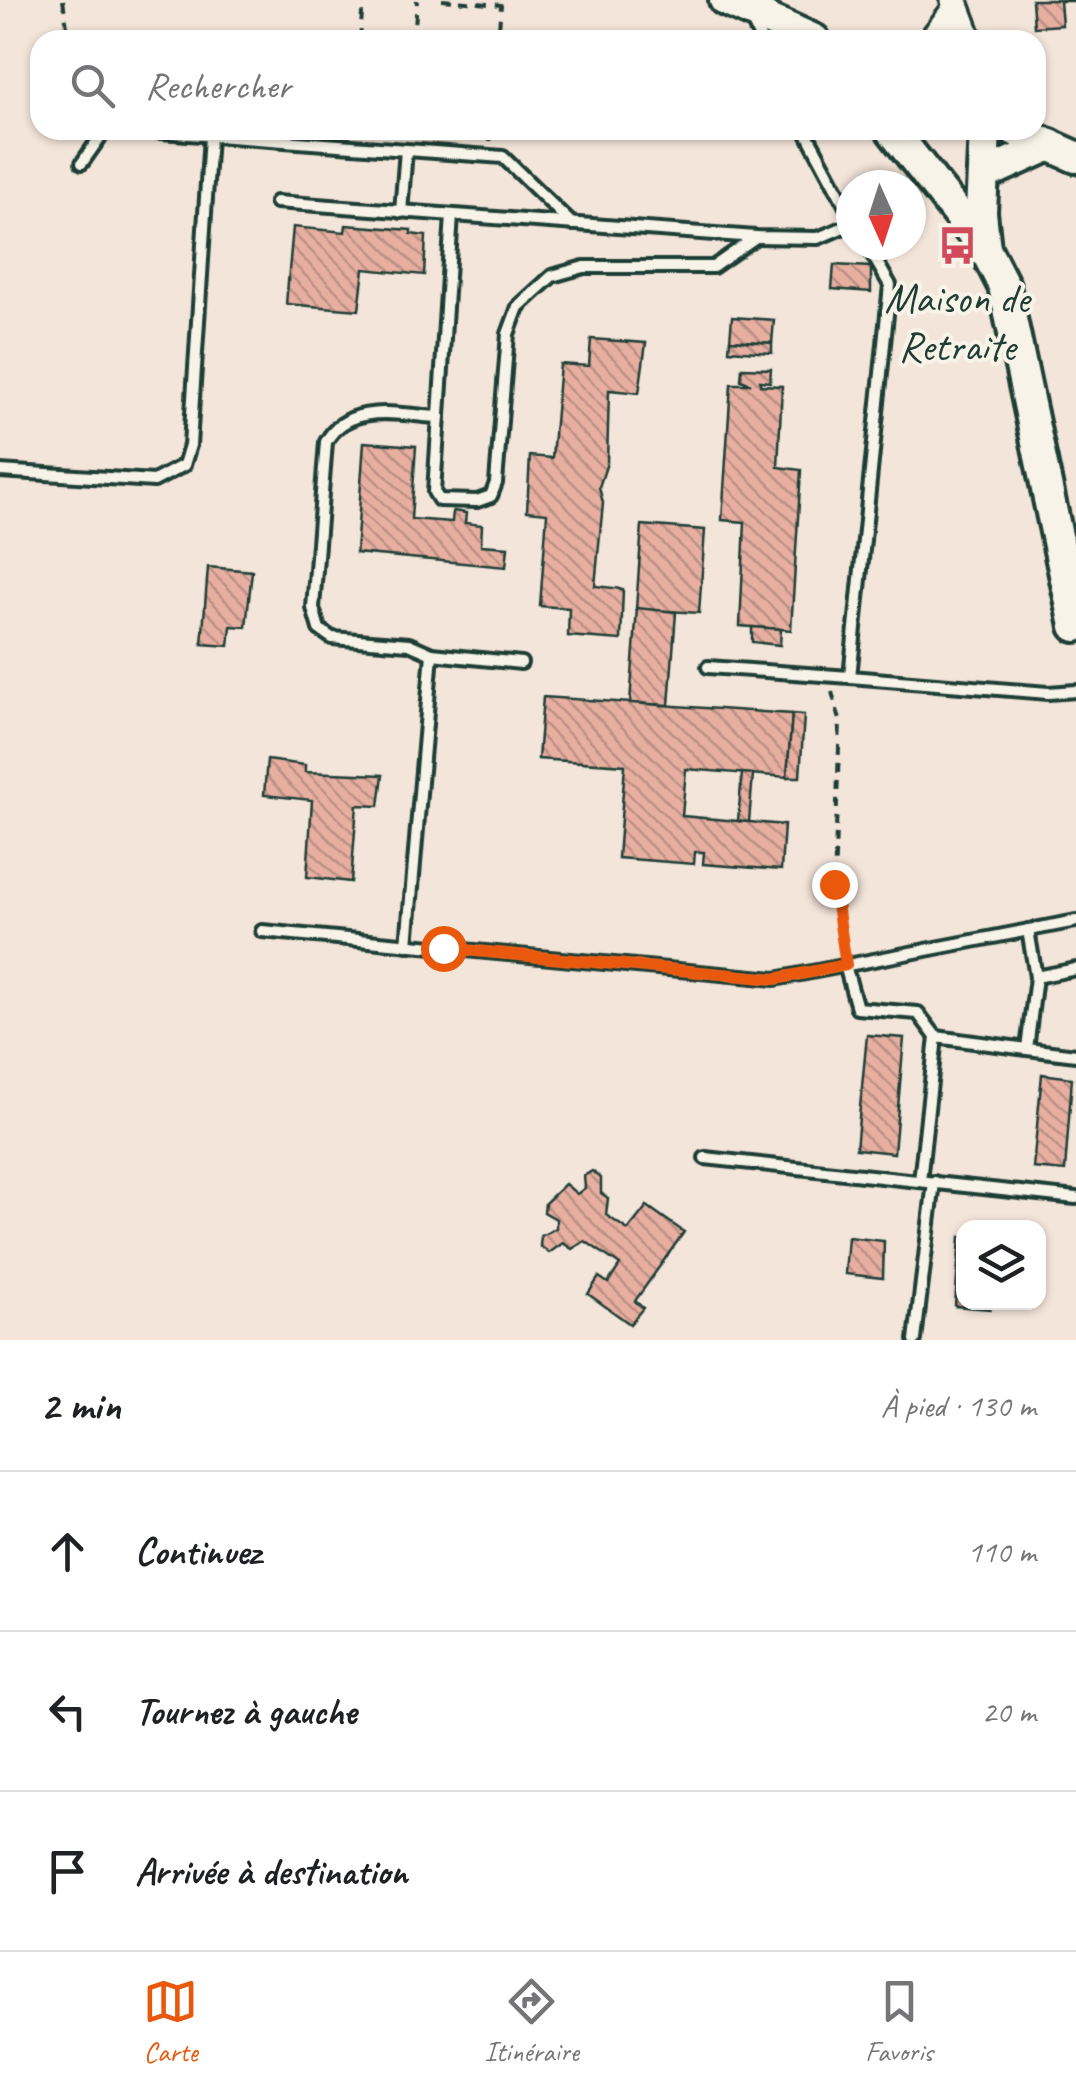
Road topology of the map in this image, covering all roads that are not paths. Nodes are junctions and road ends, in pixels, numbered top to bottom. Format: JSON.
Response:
{"nodes":[{"id":1,"x":955,"y":4,"type":"edge"},
{"id":2,"x":737,"y":6,"type":"edge"},
{"id":3,"x":754,"y":30,"type":"edge"},
{"id":4,"x":791,"y":30,"type":"edge"},
{"id":5,"x":938,"y":30,"type":"edge"},
{"id":6,"x":966,"y":30,"type":"edge"},
{"id":7,"x":98,"y":140,"type":"edge"},
{"id":8,"x":210,"y":140,"type":"edge"},
{"id":9,"x":266,"y":140,"type":"edge"},
{"id":10,"x":810,"y":140,"type":"edge"},
{"id":11,"x":899,"y":140,"type":"edge"},
{"id":12,"x":919,"y":140,"type":"edge"},
{"id":13,"x":985,"y":140,"type":"edge"},
{"id":14,"x":1039,"y":140,"type":"edge"},
{"id":15,"x":406,"y":150,"type":"junction"},
{"id":16,"x":1063,"y":151,"type":"edge"},
{"id":17,"x":82,"y":163,"type":"dead end"},
{"id":18,"x":918,"y":165,"type":"junction"},
{"id":19,"x":983,"y":176,"type":"junction"},
{"id":20,"x":836,"y":188,"type":"edge"},
{"id":21,"x":276,"y":202,"type":"dead end"},
{"id":22,"x":400,"y":212,"type":"junction"},
{"id":23,"x":452,"y":215,"type":"junction"},
{"id":24,"x":572,"y":224,"type":"junction"},
{"id":25,"x":836,"y":230,"type":"edge"},
{"id":26,"x":756,"y":237,"type":"junction"},
{"id":27,"x":986,"y":249,"type":"junction"},
{"id":28,"x":876,"y":260,"type":"edge"},
{"id":29,"x":439,"y":418,"type":"junction"},
{"id":30,"x":0,"y":471,"type":"edge"},
{"id":31,"x":1076,"y":626,"type":"edge"},
{"id":32,"x":432,"y":654,"type":"junction"},
{"id":33,"x":521,"y":663,"type":"dead end"},
{"id":34,"x":708,"y":667,"type":"dead end"},
{"id":35,"x":850,"y":676,"type":"junction"},
{"id":36,"x":1076,"y":691,"type":"edge"},
{"id":37,"x":1076,"y":921,"type":"edge"},
{"id":38,"x":1028,"y":930,"type":"junction"},
{"id":39,"x":262,"y":931,"type":"dead end"},
{"id":40,"x":406,"y":944,"type":"junction"},
{"id":41,"x":846,"y":965,"type":"junction"},
{"id":42,"x":1076,"y":969,"type":"edge"},
{"id":43,"x":1036,"y":977,"type":"junction"},
{"id":44,"x":936,"y":1037,"type":"junction"},
{"id":45,"x":1027,"y":1049,"type":"junction"},
{"id":46,"x":1076,"y":1055,"type":"edge"},
{"id":47,"x":705,"y":1158,"type":"dead end"},
{"id":48,"x":920,"y":1181,"type":"junction"},
{"id":49,"x":934,"y":1182,"type":"junction"},
{"id":50,"x":1076,"y":1198,"type":"edge"},
{"id":51,"x":915,"y":1340,"type":"edge"}],
"edges":[{"from":1,"to":5,"type":"street"},
{"from":1,"to":6,"type":"street"},
{"from":2,"to":3,"type":"lane"},
{"from":2,"to":4,"type":"main road"},
{"from":7,"to":17,"type":"lane"},
{"from":8,"to":30,"type":"lane"},
{"from":9,"to":15,"type":"lane"},
{"from":10,"to":20,"type":"lane"},
{"from":11,"to":18,"type":"main road"},
{"from":12,"to":18,"type":"main road"},
{"from":13,"to":19,"type":"main road"},
{"from":14,"to":16,"type":"main road"},
{"from":15,"to":22,"type":"lane"},
{"from":15,"to":24,"type":"lane"},
{"from":16,"to":19,"type":"main road"},
{"from":18,"to":27,"type":"main road"},
{"from":19,"to":27,"type":"main road"},
{"from":21,"to":22,"type":"lane"},
{"from":22,"to":23,"type":"lane"},
{"from":23,"to":24,"type":"lane"},
{"from":23,"to":29,"type":"lane"},
{"from":24,"to":26,"type":"lane"},
{"from":25,"to":26,"type":"lane"},
{"from":26,"to":29,"type":"lane"},
{"from":27,"to":31,"type":"main road"},
{"from":28,"to":35,"type":"lane"},
{"from":29,"to":32,"type":"lane"},
{"from":32,"to":33,"type":"lane"},
{"from":32,"to":40,"type":"lane"},
{"from":34,"to":35,"type":"lane"},
{"from":35,"to":36,"type":"lane"},
{"from":37,"to":38,"type":"lane"},
{"from":38,"to":41,"type":"lane"},
{"from":38,"to":43,"type":"lane"},
{"from":39,"to":40,"type":"lane"},
{"from":40,"to":41,"type":"lane"},
{"from":41,"to":44,"type":"lane"},
{"from":42,"to":43,"type":"lane"},
{"from":43,"to":45,"type":"lane"},
{"from":44,"to":45,"type":"lane"},
{"from":44,"to":48,"type":"lane"},
{"from":45,"to":46,"type":"lane"},
{"from":47,"to":48,"type":"lane"},
{"from":48,"to":49,"type":"lane"},
{"from":49,"to":50,"type":"lane"},
{"from":49,"to":51,"type":"lane"}]}
